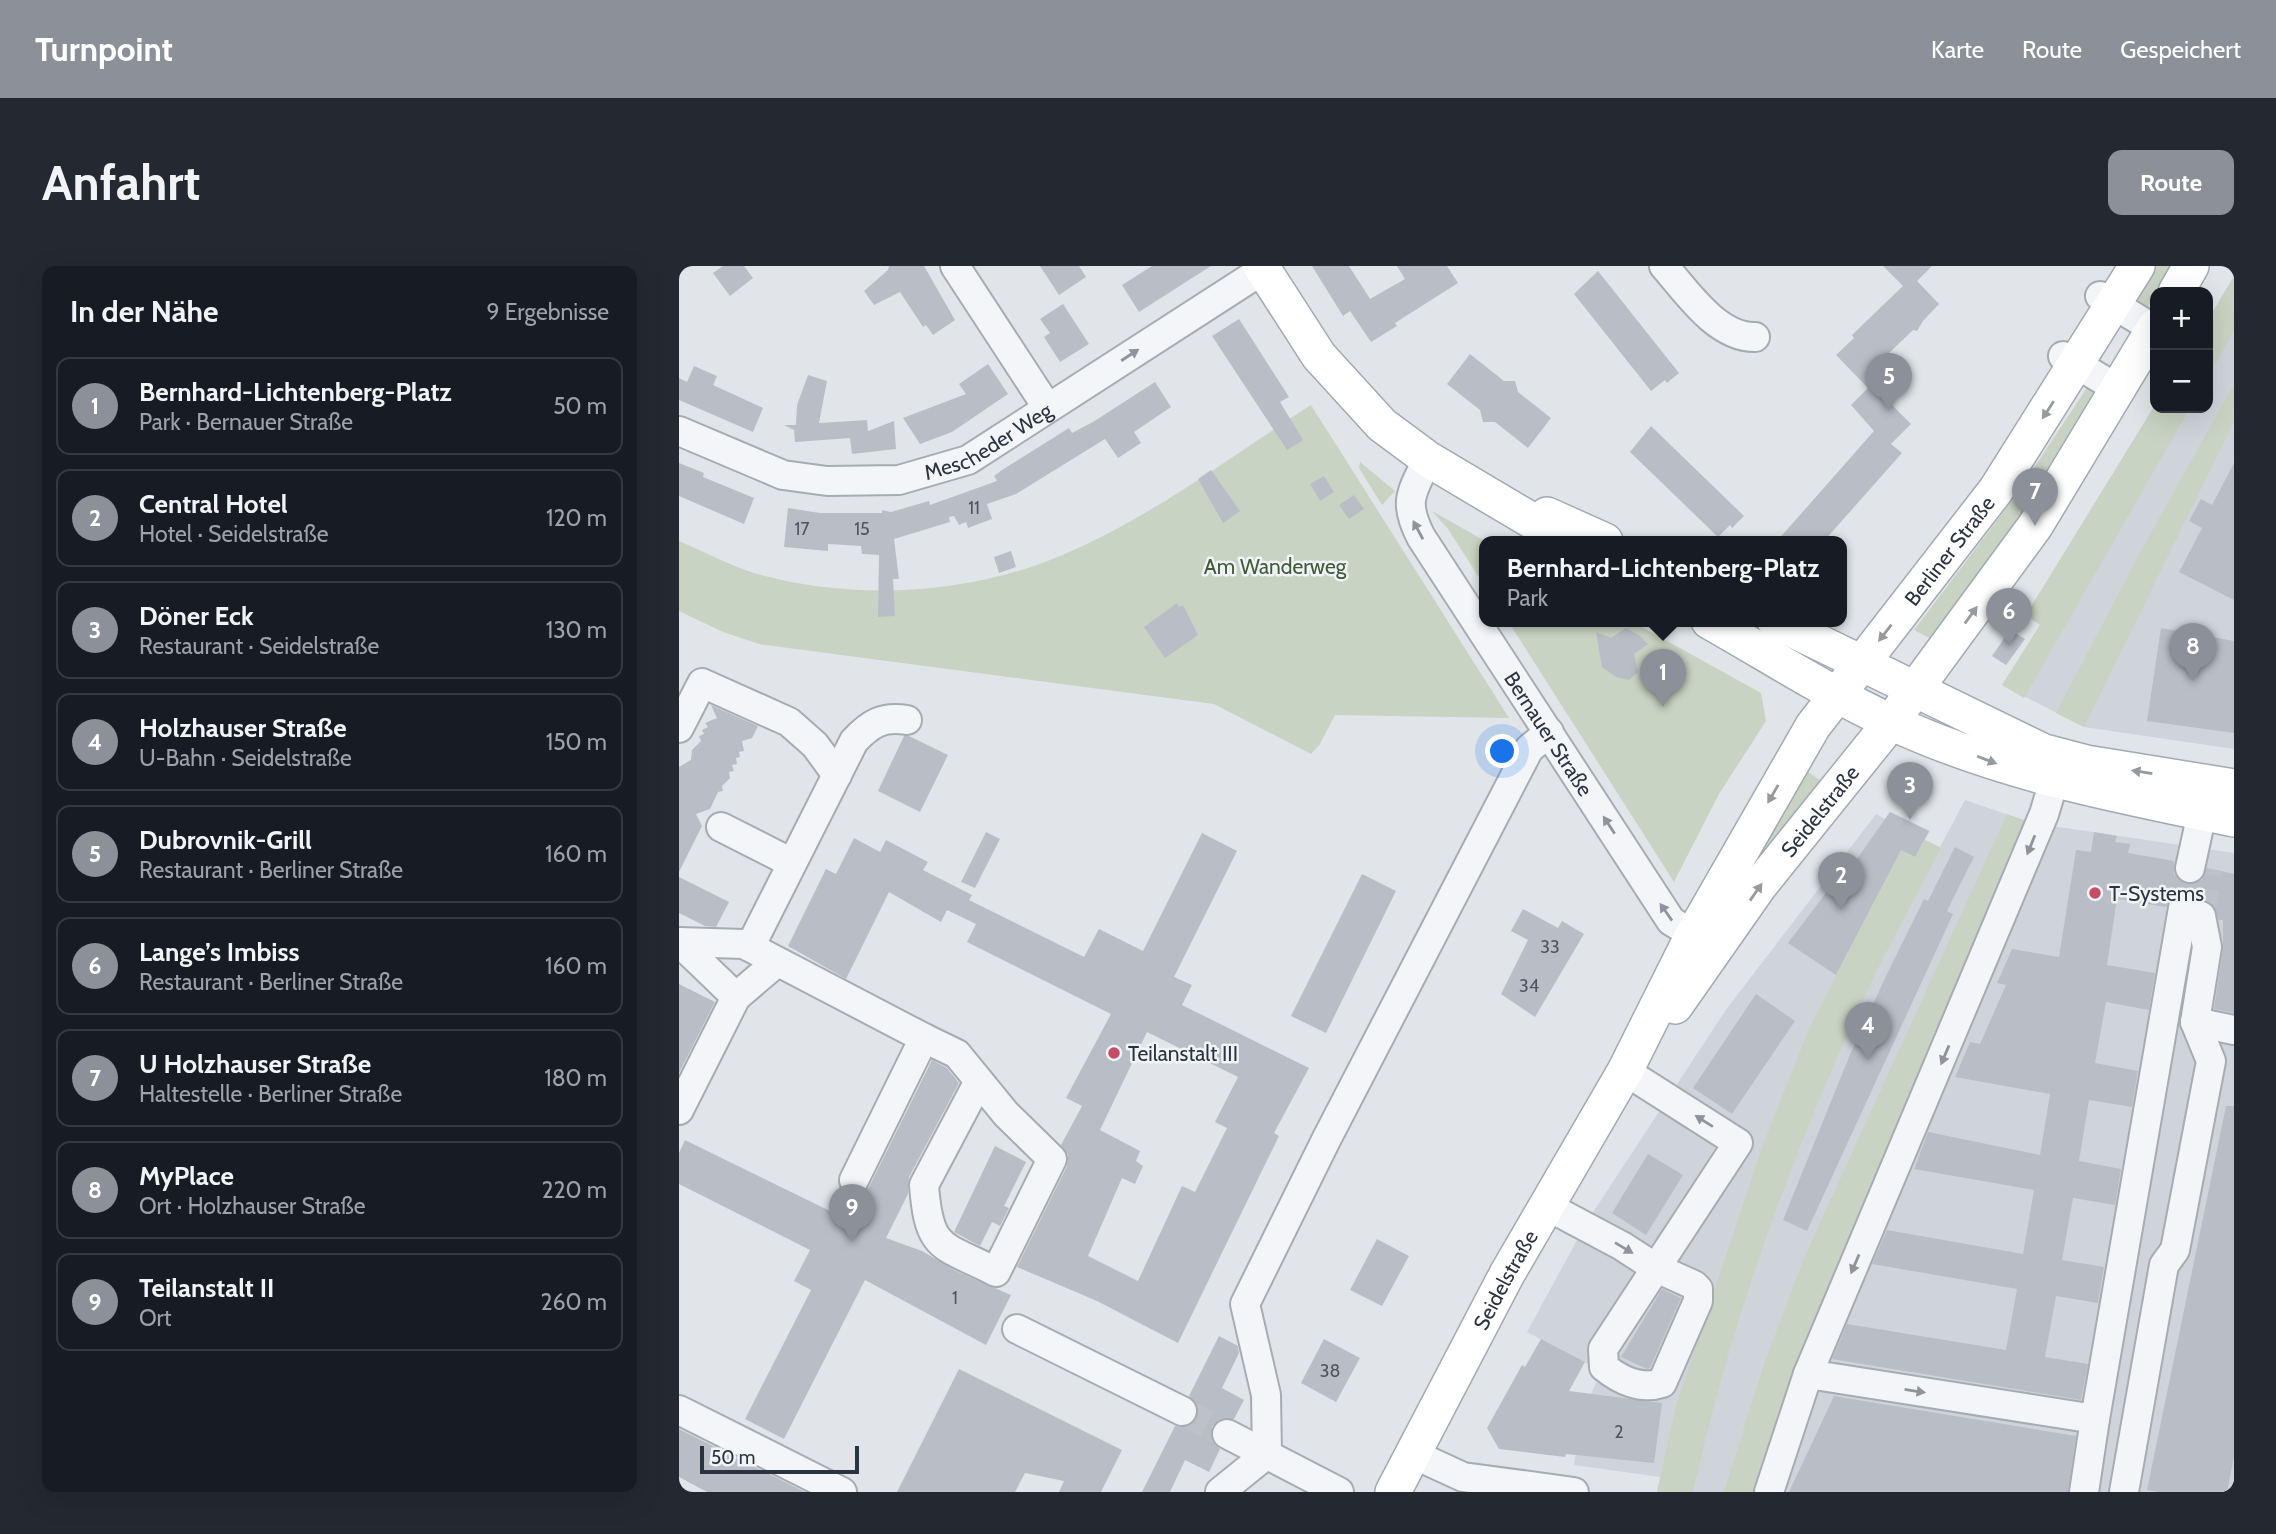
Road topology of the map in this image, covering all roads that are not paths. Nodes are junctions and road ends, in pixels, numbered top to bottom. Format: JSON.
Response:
{"nodes":[{"id":1,"x":955,"y":266,"type":"edge"},
{"id":2,"x":1664,"y":266,"type":"edge"},
{"id":3,"x":2137,"y":266,"type":"edge"},
{"id":4,"x":2191,"y":266,"type":"edge"},
{"id":5,"x":1262,"y":268,"type":"edge"},
{"id":6,"x":2179,"y":287,"type":"edge"},
{"id":7,"x":2107,"y":301,"type":"junction"},
{"id":8,"x":2150,"y":325,"type":"edge"},
{"id":9,"x":2150,"y":336,"type":"edge"},
{"id":10,"x":1755,"y":338,"type":"dead end"},
{"id":11,"x":2070,"y":361,"type":"junction"},
{"id":12,"x":2118,"y":389,"type":"junction"},
{"id":13,"x":1048,"y":407,"type":"junction"},
{"id":14,"x":679,"y":431,"type":"edge"},
{"id":15,"x":1433,"y":463,"type":"junction"},
{"id":16,"x":1557,"y":536,"type":"edge"},
{"id":17,"x":1594,"y":536,"type":"edge"},
{"id":18,"x":1479,"y":622,"type":"edge"},
{"id":19,"x":1482,"y":627,"type":"edge"},
{"id":20,"x":1720,"y":627,"type":"edge"},
{"id":21,"x":1787,"y":627,"type":"edge"},
{"id":22,"x":1861,"y":664,"type":"junction"},
{"id":23,"x":1916,"y":690,"type":"junction"},
{"id":24,"x":1838,"y":694,"type":"junction"},
{"id":25,"x":907,"y":720,"type":"dead end"},
{"id":26,"x":1891,"y":722,"type":"junction"},
{"id":27,"x":679,"y":727,"type":"edge"},
{"id":28,"x":1549,"y":732,"type":"junction"},
{"id":29,"x":837,"y":775,"type":"junction"},
{"id":30,"x":2074,"y":777,"type":"junction"},
{"id":31,"x":2222,"y":809,"type":"edge"},
{"id":32,"x":721,"y":827,"type":"dead end"},
{"id":33,"x":792,"y":863,"type":"junction"},
{"id":34,"x":2200,"y":868,"type":"tunnel mouth"},
{"id":35,"x":1706,"y":942,"type":"junction"},
{"id":36,"x":750,"y":947,"type":"junction"},
{"id":37,"x":777,"y":962,"type":"junction"},
{"id":38,"x":736,"y":997,"type":"junction"},
{"id":39,"x":2195,"y":1022,"type":"junction"},
{"id":40,"x":2234,"y":1030,"type":"edge"},
{"id":41,"x":924,"y":1038,"type":"junction"},
{"id":42,"x":1625,"y":1071,"type":"junction"},
{"id":43,"x":979,"y":1081,"type":"junction"},
{"id":44,"x":679,"y":1110,"type":"edge"},
{"id":45,"x":854,"y":1180,"type":"dead end"},
{"id":46,"x":1545,"y":1205,"type":"junction"},
{"id":47,"x":1017,"y":1329,"type":"dead end"},
{"id":48,"x":1808,"y":1374,"type":"junction"},
{"id":49,"x":679,"y":1410,"type":"edge"},
{"id":50,"x":1182,"y":1412,"type":"tunnel mouth"},
{"id":51,"x":2095,"y":1419,"type":"junction"},
{"id":52,"x":1227,"y":1434,"type":"tunnel mouth"},
{"id":53,"x":1267,"y":1454,"type":"junction"},
{"id":54,"x":1413,"y":1454,"type":"junction"},
{"id":55,"x":1540,"y":1490,"type":"edge"},
{"id":56,"x":842,"y":1492,"type":"edge"},
{"id":57,"x":1220,"y":1492,"type":"edge"},
{"id":58,"x":1339,"y":1492,"type":"edge"},
{"id":59,"x":1393,"y":1492,"type":"edge"},
{"id":60,"x":1574,"y":1492,"type":"edge"},
{"id":61,"x":1769,"y":1492,"type":"edge"},
{"id":62,"x":2084,"y":1492,"type":"edge"},
{"id":63,"x":2124,"y":1492,"type":"edge"}],
"edges":[{"from":1,"to":13,"type":"street"},
{"from":2,"to":10,"type":"street"},
{"from":3,"to":7,"type":"main road","name":"Berliner Straße"},
{"from":4,"to":6,"type":"main road"},
{"from":13,"to":5,"type":"street","name":"Mescheder Weg","one_way":true},
{"from":5,"to":15,"type":"main road"},
{"from":7,"to":8,"type":"street"},
{"from":7,"to":11,"type":"main road","name":"Berliner Straße"},
{"from":9,"to":12,"type":"main road"},
{"from":11,"to":12,"type":"street"},
{"from":11,"to":22,"type":"main road","name":"Berliner Straße","one_way":true},
{"from":23,"to":12,"type":"main road","one_way":true},
{"from":13,"to":14,"type":"street","name":"Mescheder Weg"},
{"from":15,"to":16,"type":"main road"},
{"from":15,"to":17,"type":"main road"},
{"from":18,"to":15,"type":"street","name":"Bernauer Straße","one_way":true},
{"from":28,"to":19,"type":"street","name":"Bernauer Straße","one_way":true},
{"from":20,"to":24,"type":"main road"},
{"from":21,"to":22,"type":"main road"},
{"from":22,"to":23,"type":"main road"},
{"from":22,"to":24,"type":"main road","name":"Berliner Straße"},
{"from":23,"to":26,"type":"main road","name":"Seidelstraße"},
{"from":23,"to":30,"type":"main road"},
{"from":24,"to":26,"type":"main road"},
{"from":24,"to":35,"type":"main road","name":"Seidelstraße","one_way":true},
{"from":25,"to":29,"type":"street"},
{"from":26,"to":30,"type":"main road","one_way":true},
{"from":35,"to":26,"type":"main road","name":"Seidelstraße","one_way":true},
{"from":27,"to":29,"type":"street"},
{"from":35,"to":28,"type":"street","name":"Bernauer Straße","one_way":true},
{"from":28,"to":53,"type":"street"},
{"from":29,"to":33,"type":"street"},
{"from":30,"to":31,"type":"main road"},
{"from":30,"to":48,"type":"street","one_way":true},
{"from":31,"to":34,"type":"street"},
{"from":32,"to":33,"type":"street"},
{"from":33,"to":36,"type":"street"},
{"from":35,"to":42,"type":"main road","name":"Seidelstraße"},
{"from":36,"to":37,"type":"street"},
{"from":36,"to":38,"type":"street"},
{"from":37,"to":38,"type":"street"},
{"from":37,"to":41,"type":"street"},
{"from":38,"to":44,"type":"street"},
{"from":39,"to":40,"type":"street"},
{"from":39,"to":51,"type":"street"},
{"from":39,"to":63,"type":"street"},
{"from":41,"to":43,"type":"street"},
{"from":41,"to":45,"type":"street"},
{"from":42,"to":46,"type":"main road","name":"Seidelstraße"},
{"from":46,"to":42,"type":"street","one_way":true},
{"from":43,"to":43,"type":"street"},
{"from":46,"to":54,"type":"main road","name":"Seidelstraße"},
{"from":47,"to":50,"type":"street"},
{"from":48,"to":51,"type":"street","one_way":true},
{"from":48,"to":61,"type":"street"},
{"from":49,"to":56,"type":"street"},
{"from":51,"to":62,"type":"street"},
{"from":52,"to":53,"type":"street"},
{"from":53,"to":57,"type":"street"},
{"from":53,"to":58,"type":"street"},
{"from":54,"to":55,"type":"street"},
{"from":54,"to":59,"type":"main road","name":"Seidelstraße"},
{"from":55,"to":60,"type":"street"}]}
